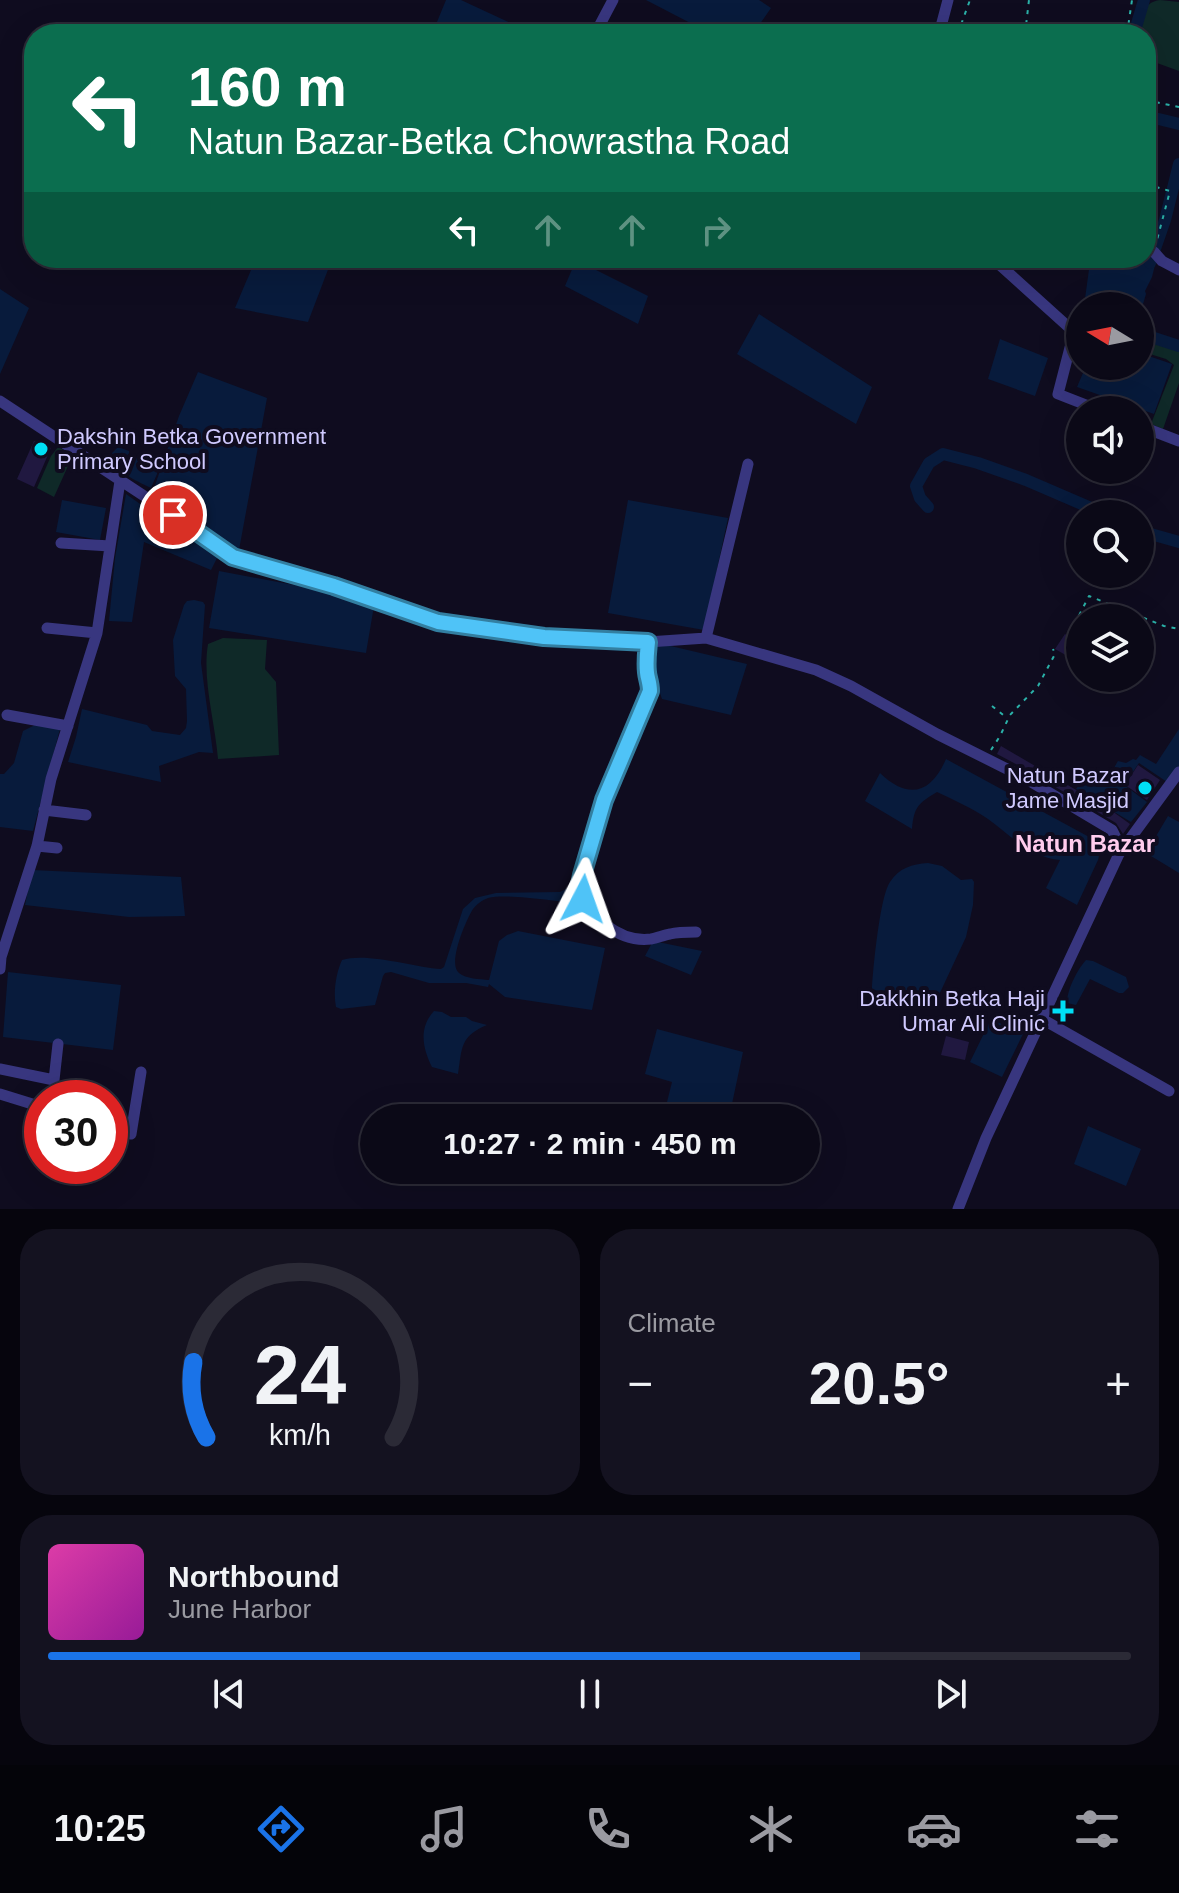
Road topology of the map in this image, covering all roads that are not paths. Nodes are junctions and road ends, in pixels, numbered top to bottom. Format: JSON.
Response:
{"nodes":[{"id":1,"x":613,"y":0,"type":"edge"},
{"id":2,"x":948,"y":0,"type":"edge"},
{"id":3,"x":600,"y":24,"type":"edge"},
{"id":4,"x":942,"y":24,"type":"edge"},
{"id":5,"x":1158,"y":256,"type":"road end"},
{"id":6,"x":1003,"y":268,"type":"edge"},
{"id":7,"x":1179,"y":270,"type":"edge"},
{"id":8,"x":1066,"y":397,"type":"edge"},
{"id":9,"x":0,"y":401,"type":"edge"},
{"id":10,"x":1154,"y":431,"type":"edge"},
{"id":11,"x":1179,"y":441,"type":"edge"},
{"id":12,"x":748,"y":464,"type":"dead end"},
{"id":13,"x":120,"y":481,"type":"junction"},
{"id":14,"x":61,"y":543,"type":"dead end"},
{"id":15,"x":110,"y":546,"type":"junction"},
{"id":16,"x":47,"y":628,"type":"dead end"},
{"id":17,"x":97,"y":633,"type":"junction"},
{"id":18,"x":706,"y":638,"type":"junction"},
{"id":19,"x":648,"y":642,"type":"junction"},
{"id":20,"x":7,"y":715,"type":"dead end"},
{"id":21,"x":68,"y":726,"type":"junction"},
{"id":22,"x":1179,"y":772,"type":"edge"},
{"id":23,"x":44,"y":810,"type":"junction"},
{"id":24,"x":86,"y":815,"type":"dead end"},
{"id":25,"x":37,"y":846,"type":"junction"},
{"id":26,"x":57,"y":848,"type":"dead end"},
{"id":27,"x":1119,"y":854,"type":"junction"},
{"id":28,"x":696,"y":932,"type":"dead end"},
{"id":29,"x":0,"y":969,"type":"edge"},
{"id":30,"x":1042,"y":1019,"type":"junction"},
{"id":31,"x":58,"y":1044,"type":"dead end"},
{"id":32,"x":0,"y":1069,"type":"edge"},
{"id":33,"x":141,"y":1072,"type":"dead end"},
{"id":34,"x":1169,"y":1091,"type":"dead end"},
{"id":35,"x":0,"y":1094,"type":"edge"},
{"id":36,"x":24,"y":1101,"type":"edge"},
{"id":37,"x":128,"y":1133,"type":"edge"},
{"id":38,"x":958,"y":1209,"type":"edge"}],
"edges":[{"from":1,"to":3,"type":"street"},
{"from":2,"to":4,"type":"street"},
{"from":5,"to":7,"type":"street"},
{"from":6,"to":8,"type":"street"},
{"from":9,"to":13,"type":"street"},
{"from":10,"to":11,"type":"street"},
{"from":12,"to":18,"type":"street"},
{"from":13,"to":15,"type":"street"},
{"from":13,"to":19,"type":"street"},
{"from":14,"to":15,"type":"street"},
{"from":15,"to":17,"type":"street"},
{"from":16,"to":17,"type":"street"},
{"from":17,"to":21,"type":"street"},
{"from":18,"to":19,"type":"street"},
{"from":18,"to":27,"type":"street"},
{"from":19,"to":28,"type":"street"},
{"from":20,"to":21,"type":"street"},
{"from":21,"to":23,"type":"street"},
{"from":22,"to":27,"type":"street"},
{"from":23,"to":24,"type":"street"},
{"from":23,"to":25,"type":"street"},
{"from":25,"to":26,"type":"street"},
{"from":25,"to":29,"type":"street"},
{"from":27,"to":30,"type":"street"},
{"from":30,"to":34,"type":"street"},
{"from":30,"to":38,"type":"street"},
{"from":31,"to":32,"type":"street"},
{"from":33,"to":37,"type":"street"},
{"from":35,"to":36,"type":"street"}]}
